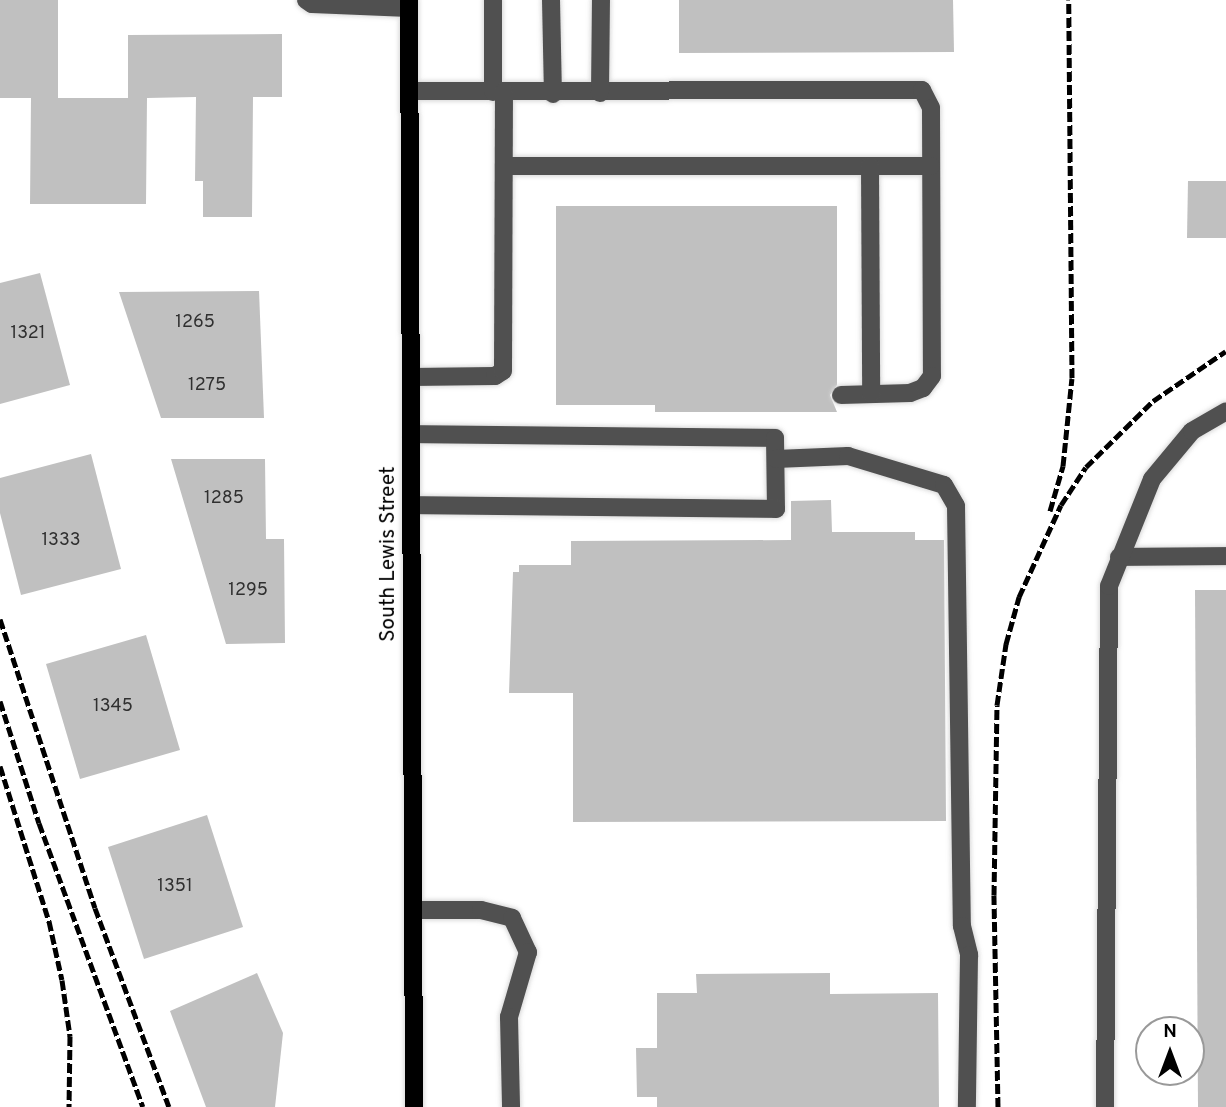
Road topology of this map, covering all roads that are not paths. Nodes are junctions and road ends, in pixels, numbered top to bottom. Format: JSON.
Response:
{"nodes":[{"id":1,"x":306,"y":0,"type":"edge"},
{"id":2,"x":494,"y":0,"type":"edge"},
{"id":3,"x":551,"y":0,"type":"edge"},
{"id":4,"x":601,"y":0,"type":"edge"},
{"id":5,"x":409,"y":4,"type":"edge"},
{"id":6,"x":410,"y":91,"type":"junction"},
{"id":7,"x":499,"y":93,"type":"junction"},
{"id":8,"x":600,"y":93,"type":"junction"},
{"id":9,"x":553,"y":94,"type":"junction"},
{"id":10,"x":504,"y":166,"type":"junction"},
{"id":11,"x":870,"y":166,"type":"junction"},
{"id":12,"x":931,"y":166,"type":"junction"},
{"id":13,"x":411,"y":377,"type":"junction"},
{"id":14,"x":871,"y":394,"type":"junction"},
{"id":15,"x":841,"y":395,"type":"dead end"},
{"id":16,"x":1226,"y":411,"type":"edge"},
{"id":17,"x":411,"y":434,"type":"junction"},
{"id":18,"x":776,"y":459,"type":"junction"},
{"id":19,"x":411,"y":505,"type":"junction"},
{"id":20,"x":1226,"y":556,"type":"edge"},
{"id":21,"x":1119,"y":557,"type":"junction"},
{"id":22,"x":414,"y":910,"type":"junction"},
{"id":23,"x":414,"y":1107,"type":"edge"},
{"id":24,"x":511,"y":1107,"type":"edge"},
{"id":25,"x":967,"y":1107,"type":"edge"},
{"id":26,"x":1105,"y":1107,"type":"edge"}],
"edges":[{"from":1,"to":5,"type":"street"},
{"from":2,"to":7,"type":"street"},
{"from":3,"to":9,"type":"street"},
{"from":4,"to":8,"type":"street"},
{"from":5,"to":6,"type":"main road","name":"South Lewis Street"},
{"from":6,"to":7,"type":"street"},
{"from":6,"to":13,"type":"main road","name":"South Lewis Street"},
{"from":7,"to":9,"type":"street"},
{"from":7,"to":10,"type":"street"},
{"from":8,"to":9,"type":"street"},
{"from":8,"to":12,"type":"street"},
{"from":10,"to":11,"type":"street"},
{"from":10,"to":13,"type":"street"},
{"from":11,"to":12,"type":"street"},
{"from":11,"to":14,"type":"street"},
{"from":12,"to":14,"type":"street"},
{"from":13,"to":17,"type":"main road","name":"South Lewis Street"},
{"from":14,"to":15,"type":"street"},
{"from":16,"to":21,"type":"street"},
{"from":17,"to":18,"type":"street"},
{"from":17,"to":19,"type":"main road","name":"South Lewis Street"},
{"from":18,"to":19,"type":"street"},
{"from":18,"to":25,"type":"street"},
{"from":19,"to":22,"type":"main road","name":"South Lewis Street"},
{"from":20,"to":21,"type":"street"},
{"from":21,"to":26,"type":"street"},
{"from":22,"to":23,"type":"main road","name":"South Lewis Street"},
{"from":22,"to":24,"type":"street"}]}
